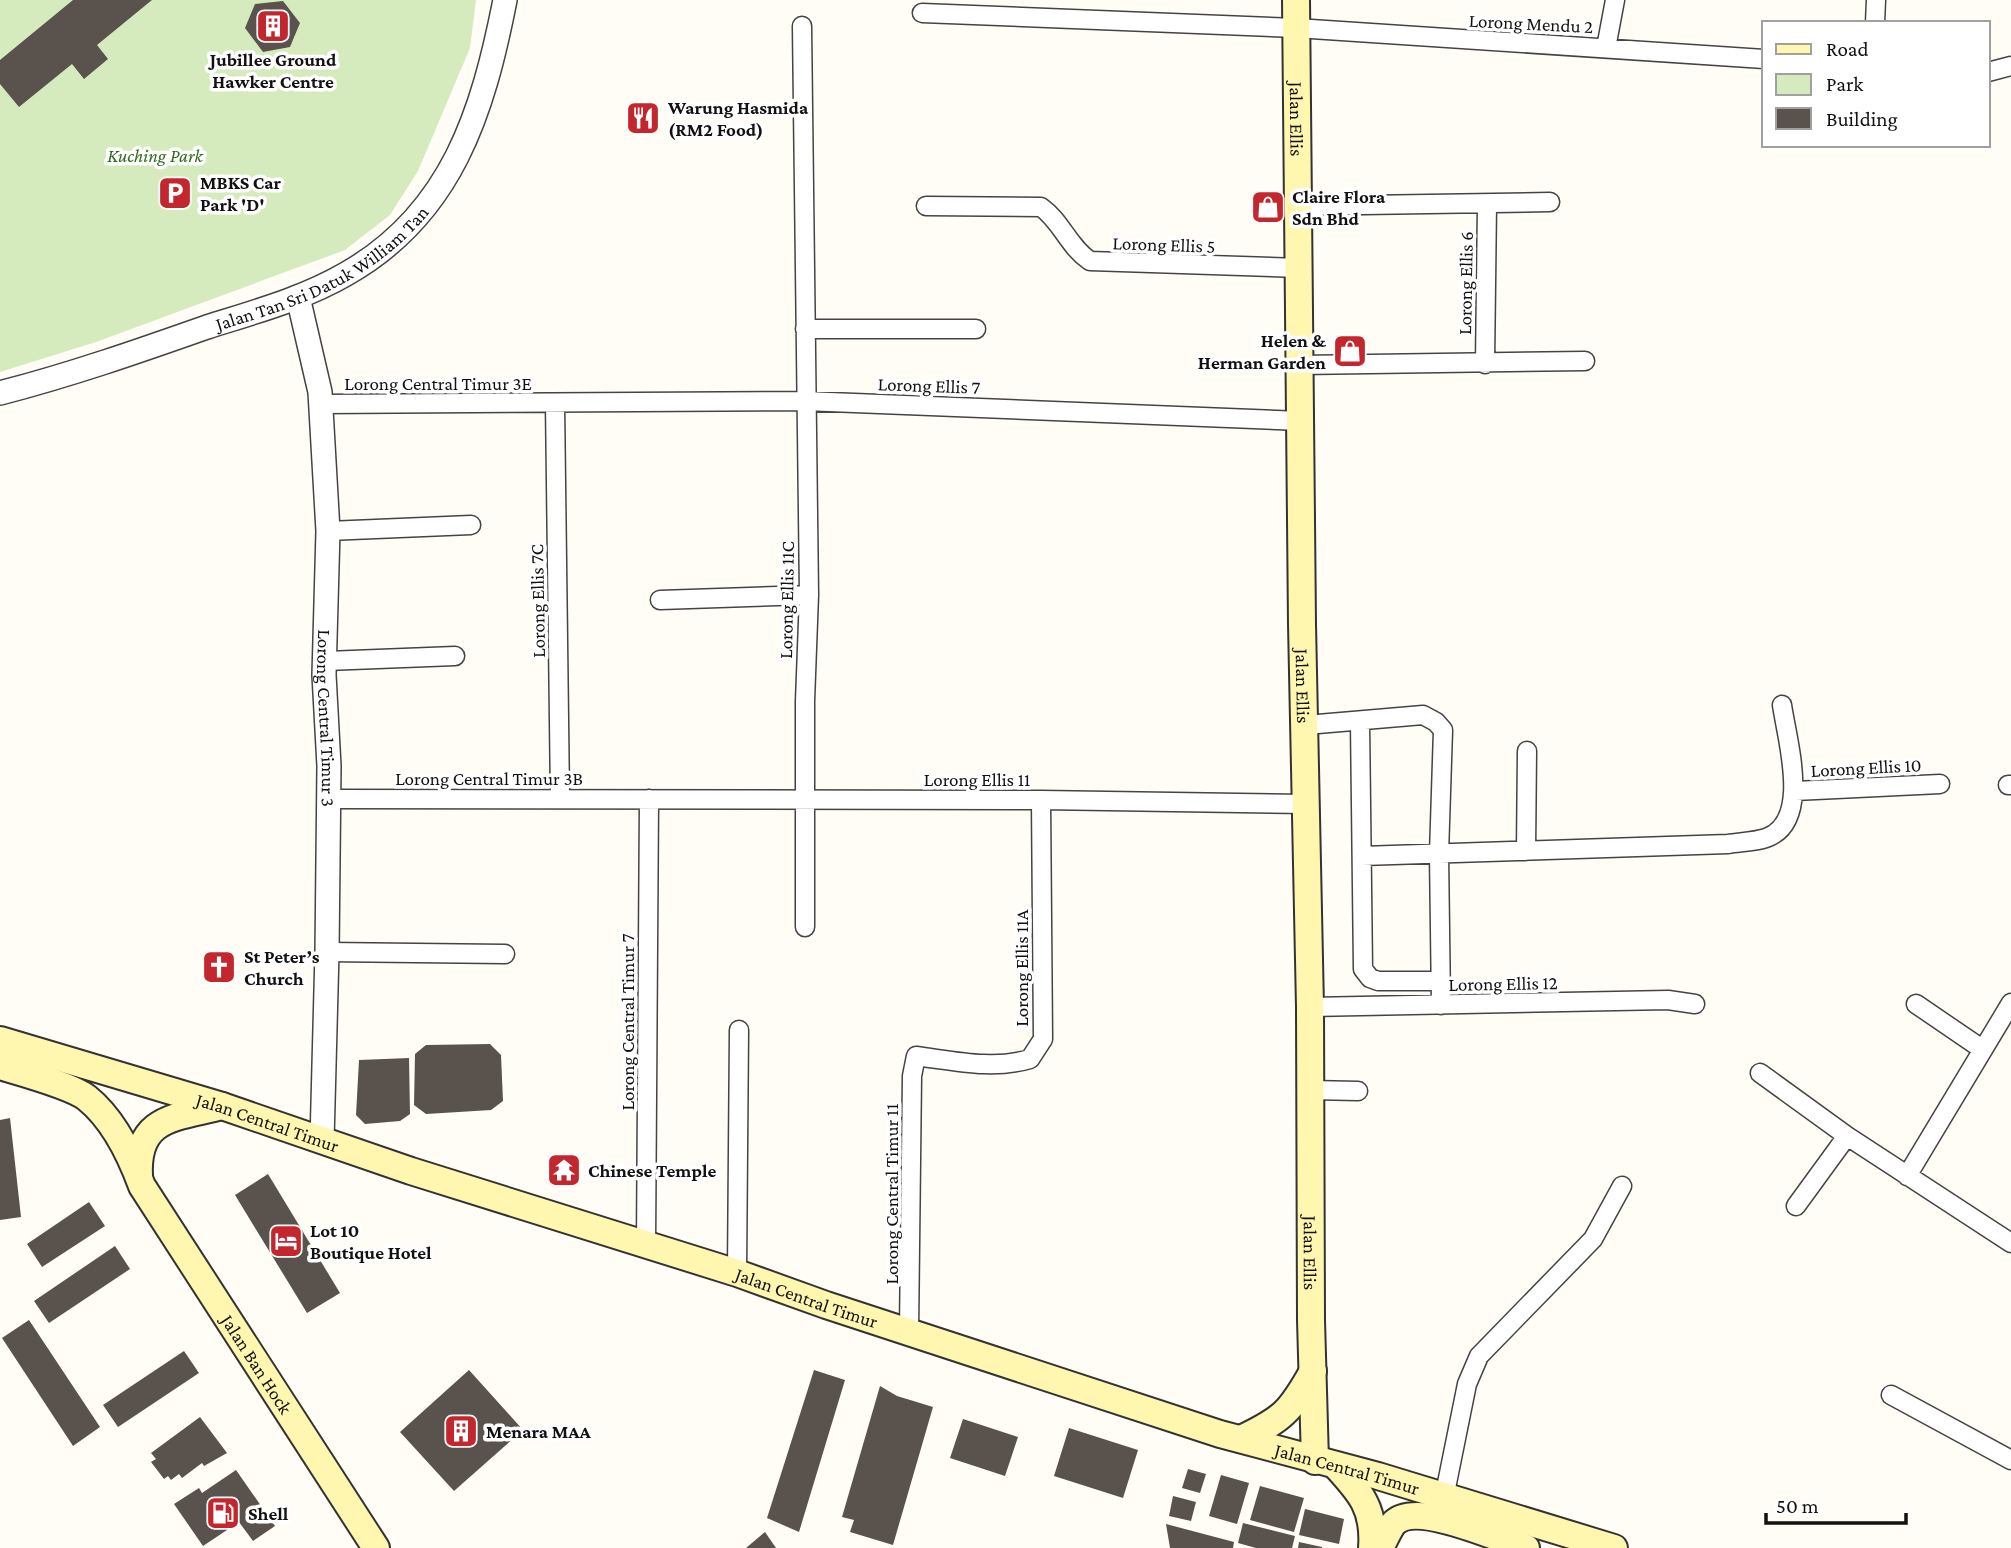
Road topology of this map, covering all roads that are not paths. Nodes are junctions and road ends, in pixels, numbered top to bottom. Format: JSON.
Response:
{"nodes":[{"id":1,"x":505,"y":0,"type":"edge"},
{"id":2,"x":1296,"y":0,"type":"edge"},
{"id":3,"x":1615,"y":0,"type":"edge"},
{"id":4,"x":1876,"y":0,"type":"edge"},
{"id":5,"x":922,"y":13,"type":"dead end"},
{"id":6,"x":1875,"y":21,"type":"edge"},
{"id":7,"x":802,"y":26,"type":"dead end"},
{"id":8,"x":1296,"y":28,"type":"junction"},
{"id":9,"x":1606,"y":48,"type":"junction"},
{"id":10,"x":1762,"y":59,"type":"edge"},
{"id":11,"x":2011,"y":66,"type":"edge"},
{"id":12,"x":1990,"y":71,"type":"edge"},
{"id":13,"x":1550,"y":202,"type":"dead end"},
{"id":14,"x":1487,"y":204,"type":"junction"},
{"id":15,"x":926,"y":206,"type":"dead end"},
{"id":16,"x":1298,"y":206,"type":"junction"},
{"id":17,"x":1299,"y":268,"type":"junction"},
{"id":18,"x":298,"y":297,"type":"junction"},
{"id":19,"x":805,"y":329,"type":"junction"},
{"id":20,"x":976,"y":329,"type":"dead end"},
{"id":21,"x":1585,"y":361,"type":"dead end"},
{"id":22,"x":1485,"y":363,"type":"junction"},
{"id":23,"x":1300,"y":365,"type":"junction"},
{"id":24,"x":0,"y":393,"type":"edge"},
{"id":25,"x":804,"y":401,"type":"junction"},
{"id":26,"x":555,"y":403,"type":"junction"},
{"id":27,"x":321,"y":404,"type":"junction"},
{"id":28,"x":1301,"y":421,"type":"junction"},
{"id":29,"x":471,"y":525,"type":"dead end"},
{"id":30,"x":328,"y":531,"type":"junction"},
{"id":31,"x":809,"y":595,"type":"junction"},
{"id":32,"x":660,"y":600,"type":"dead end"},
{"id":33,"x":455,"y":656,"type":"dead end"},
{"id":34,"x":326,"y":660,"type":"junction"},
{"id":35,"x":1782,"y":705,"type":"dead end"},
{"id":36,"x":1360,"y":722,"type":"junction"},
{"id":37,"x":1306,"y":725,"type":"junction"},
{"id":38,"x":1527,"y":751,"type":"dead end"},
{"id":39,"x":1940,"y":784,"type":"dead end"},
{"id":40,"x":1795,"y":792,"type":"junction"},
{"id":41,"x":328,"y":799,"type":"junction"},
{"id":42,"x":560,"y":799,"type":"junction"},
{"id":43,"x":649,"y":799,"type":"junction"},
{"id":44,"x":805,"y":799,"type":"junction"},
{"id":45,"x":1041,"y":800,"type":"junction"},
{"id":46,"x":1305,"y":804,"type":"junction"},
{"id":47,"x":1526,"y":851,"type":"junction"},
{"id":48,"x":1439,"y":854,"type":"junction"},
{"id":49,"x":1362,"y":856,"type":"junction"},
{"id":50,"x":805,"y":927,"type":"dead end"},
{"id":51,"x":327,"y":952,"type":"junction"},
{"id":52,"x":505,"y":954,"type":"dead end"},
{"id":53,"x":1441,"y":981,"type":"junction"},
{"id":54,"x":2011,"y":1003,"type":"edge"},
{"id":55,"x":1696,"y":1004,"type":"dead end"},
{"id":56,"x":1916,"y":1004,"type":"dead end"},
{"id":57,"x":1441,"y":1005,"type":"junction"},
{"id":58,"x":1310,"y":1007,"type":"junction"},
{"id":59,"x":738,"y":1030,"type":"dead end"},
{"id":60,"x":0,"y":1040,"type":"edge"},
{"id":61,"x":1983,"y":1049,"type":"junction"},
{"id":62,"x":916,"y":1056,"type":"joint"},
{"id":63,"x":0,"y":1066,"type":"edge"},
{"id":64,"x":1760,"y":1073,"type":"dead end"},
{"id":65,"x":1310,"y":1090,"type":"junction"},
{"id":66,"x":1358,"y":1091,"type":"dead end"},
{"id":67,"x":222,"y":1106,"type":"junction"},
{"id":68,"x":1847,"y":1136,"type":"junction"},
{"id":69,"x":322,"y":1141,"type":"junction"},
{"id":70,"x":1907,"y":1176,"type":"junction"},
{"id":71,"x":139,"y":1178,"type":"junction"},
{"id":72,"x":1622,"y":1186,"type":"dead end"},
{"id":73,"x":1796,"y":1206,"type":"dead end"},
{"id":74,"x":2011,"y":1243,"type":"edge"},
{"id":75,"x":646,"y":1245,"type":"junction"},
{"id":76,"x":737,"y":1273,"type":"junction"},
{"id":77,"x":909,"y":1331,"type":"junction"},
{"id":78,"x":1313,"y":1371,"type":"junction"},
{"id":79,"x":1891,"y":1395,"type":"dead end"},
{"id":80,"x":1241,"y":1439,"type":"junction"},
{"id":81,"x":2011,"y":1460,"type":"edge"},
{"id":82,"x":1325,"y":1463,"type":"junction"},
{"id":83,"x":1444,"y":1498,"type":"junction"},
{"id":84,"x":376,"y":1548,"type":"edge"},
{"id":85,"x":1372,"y":1548,"type":"edge"},
{"id":86,"x":1380,"y":1548,"type":"edge"},
{"id":87,"x":1526,"y":1548,"type":"edge"},
{"id":88,"x":1614,"y":1548,"type":"edge"}],
"edges":[{"from":1,"to":18,"type":"street","name":"Jalan Tan Sri Datuk William Tan"},
{"from":2,"to":8,"type":"main road","name":"Jalan Ellis"},
{"from":3,"to":9,"type":"street"},
{"from":4,"to":6,"type":"street"},
{"from":5,"to":8,"type":"street","name":"Lorong Mendu 2"},
{"from":7,"to":19,"type":"street","name":"Lorong Ellis 11C"},
{"from":8,"to":9,"type":"street","name":"Lorong Mendu 2"},
{"from":8,"to":16,"type":"main road","name":"Jalan Ellis"},
{"from":9,"to":10,"type":"street","name":"Lorong Mendu 2"},
{"from":11,"to":12,"type":"street"},
{"from":13,"to":14,"type":"street"},
{"from":14,"to":16,"type":"street"},
{"from":14,"to":22,"type":"street","name":"Lorong Ellis 6"},
{"from":15,"to":17,"type":"street","name":"Lorong Ellis 5"},
{"from":16,"to":17,"type":"main road","name":"Jalan Ellis"},
{"from":17,"to":23,"type":"main road","name":"Jalan Ellis"},
{"from":18,"to":24,"type":"street","name":"Jalan Tan Sri Datuk William Tan"},
{"from":18,"to":27,"type":"street","name":"Lorong Central Timur 3"},
{"from":19,"to":20,"type":"street"},
{"from":19,"to":25,"type":"street","name":"Lorong Ellis 11C"},
{"from":21,"to":22,"type":"street"},
{"from":22,"to":23,"type":"street"},
{"from":23,"to":28,"type":"main road","name":"Jalan Ellis"},
{"from":25,"to":26,"type":"street","name":"Lorong Ellis 7"},
{"from":25,"to":28,"type":"street","name":"Lorong Ellis 7"},
{"from":25,"to":31,"type":"street","name":"Lorong Ellis 11C"},
{"from":26,"to":27,"type":"street","name":"Lorong Central Timur 3E"},
{"from":26,"to":42,"type":"street","name":"Lorong Ellis 7C"},
{"from":27,"to":30,"type":"street","name":"Lorong Central Timur 3"},
{"from":28,"to":37,"type":"main road","name":"Jalan Ellis"},
{"from":29,"to":30,"type":"street"},
{"from":30,"to":34,"type":"street","name":"Lorong Central Timur 3"},
{"from":31,"to":32,"type":"street"},
{"from":31,"to":44,"type":"street","name":"Lorong Ellis 11C"},
{"from":33,"to":34,"type":"street"},
{"from":34,"to":41,"type":"street","name":"Lorong Central Timur 3"},
{"from":35,"to":40,"type":"street"},
{"from":36,"to":37,"type":"street"},
{"from":36,"to":48,"type":"street"},
{"from":36,"to":49,"type":"street"},
{"from":37,"to":46,"type":"main road","name":"Jalan Ellis"},
{"from":38,"to":47,"type":"street"},
{"from":39,"to":40,"type":"street","name":"Lorong Ellis 10"},
{"from":40,"to":47,"type":"street"},
{"from":41,"to":42,"type":"street","name":"Lorong Central Timur 3B"},
{"from":41,"to":51,"type":"street","name":"Lorong Central Timur 3"},
{"from":42,"to":43,"type":"street","name":"Lorong Central Timur 3B"},
{"from":43,"to":44,"type":"street","name":"Lorong Ellis 11"},
{"from":43,"to":75,"type":"street","name":"Lorong Central Timur 7"},
{"from":44,"to":45,"type":"street","name":"Lorong Ellis 11"},
{"from":44,"to":50,"type":"street","name":"Lorong Ellis 11C"},
{"from":45,"to":46,"type":"street","name":"Lorong Ellis 11"},
{"from":45,"to":62,"type":"street","name":"Lorong Ellis 11A"},
{"from":46,"to":58,"type":"main road","name":"Jalan Ellis"},
{"from":47,"to":48,"type":"street"},
{"from":48,"to":49,"type":"street"},
{"from":48,"to":53,"type":"street"},
{"from":49,"to":53,"type":"street"},
{"from":51,"to":52,"type":"street"},
{"from":51,"to":69,"type":"street","name":"Lorong Central Timur 3"},
{"from":53,"to":57,"type":"street"},
{"from":54,"to":61,"type":"street"},
{"from":55,"to":57,"type":"street","name":"Lorong Ellis 12"},
{"from":56,"to":61,"type":"street"},
{"from":57,"to":58,"type":"street","name":"Lorong Ellis 12"},
{"from":58,"to":65,"type":"main road","name":"Jalan Ellis"},
{"from":59,"to":76,"type":"street"},
{"from":60,"to":67,"type":"main road","name":"Jalan Central Timur"},
{"from":61,"to":70,"type":"street"},
{"from":62,"to":77,"type":"street","name":"Lorong Central Timur 11"},
{"from":63,"to":71,"type":"main road"},
{"from":64,"to":68,"type":"street"},
{"from":65,"to":66,"type":"street"},
{"from":65,"to":78,"type":"main road","name":"Jalan Ellis"},
{"from":67,"to":69,"type":"main road","name":"Jalan Central Timur"},
{"from":67,"to":71,"type":"main road"},
{"from":68,"to":70,"type":"street"},
{"from":68,"to":73,"type":"street"},
{"from":69,"to":75,"type":"main road","name":"Jalan Central Timur"},
{"from":70,"to":74,"type":"street"},
{"from":71,"to":84,"type":"main road","name":"Jalan Ban Hock"},
{"from":72,"to":83,"type":"street"},
{"from":75,"to":76,"type":"main road","name":"Jalan Central Timur"},
{"from":76,"to":77,"type":"main road","name":"Jalan Central Timur"},
{"from":77,"to":80,"type":"main road","name":"Jalan Central Timur"},
{"from":78,"to":80,"type":"main road"},
{"from":78,"to":82,"type":"main road","name":"Jalan Ellis"},
{"from":79,"to":81,"type":"street"},
{"from":80,"to":82,"type":"main road","name":"Jalan Central Timur"},
{"from":82,"to":83,"type":"main road","name":"Jalan Central Timur"},
{"from":82,"to":85,"type":"main road"},
{"from":83,"to":88,"type":"main road","name":"Jalan Central Timur"},
{"from":86,"to":87,"type":"main road","name":"Jalan Central Timur"}]}
